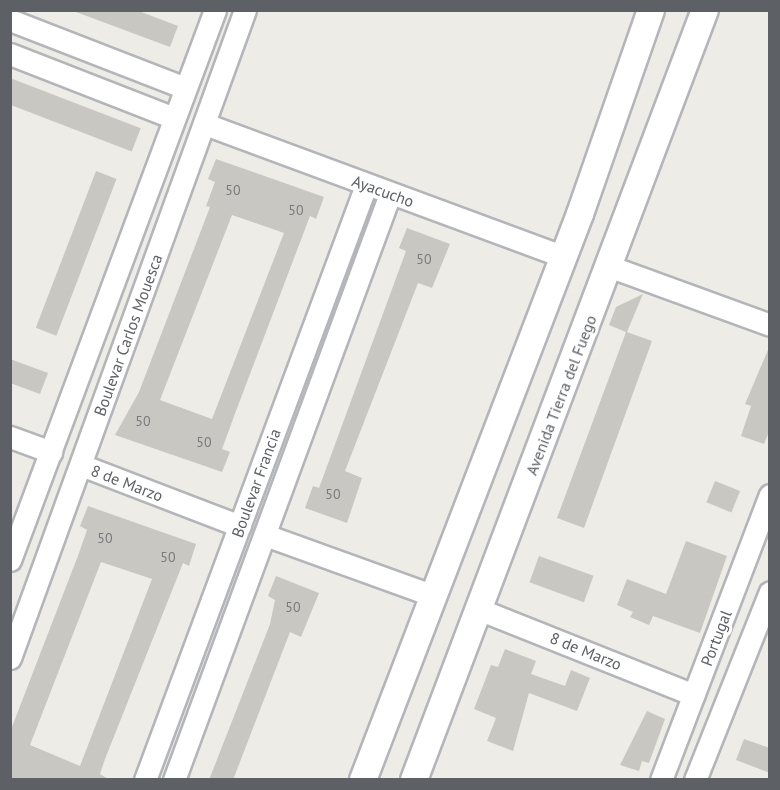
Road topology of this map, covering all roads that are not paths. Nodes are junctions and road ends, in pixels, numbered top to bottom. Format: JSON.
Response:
{"nodes":[{"id":1,"x":215,"y":10,"type":"edge"},
{"id":2,"x":245,"y":10,"type":"edge"},
{"id":3,"x":651,"y":10,"type":"edge"},
{"id":4,"x":705,"y":10,"type":"edge"},
{"id":5,"x":10,"y":20,"type":"edge"},
{"id":6,"x":10,"y":54,"type":"edge"},
{"id":7,"x":185,"y":88,"type":"junction"},
{"id":8,"x":172,"y":117,"type":"junction"},
{"id":9,"x":205,"y":124,"type":"junction"},
{"id":10,"x":366,"y":185,"type":"junction"},
{"id":11,"x":390,"y":194,"type":"junction"},
{"id":12,"x":562,"y":256,"type":"junction"},
{"id":13,"x":611,"y":267,"type":"junction"},
{"id":14,"x":770,"y":325,"type":"edge"},
{"id":15,"x":10,"y":437,"type":"edge"},
{"id":16,"x":51,"y":452,"type":"junction"},
{"id":17,"x":81,"y":465,"type":"junction"},
{"id":18,"x":770,"y":495,"type":"edge"},
{"id":19,"x":240,"y":526,"type":"junction"},
{"id":20,"x":265,"y":535,"type":"junction"},
{"id":21,"x":10,"y":560,"type":"edge"},
{"id":22,"x":770,"y":591,"type":"edge"},
{"id":23,"x":432,"y":595,"type":"junction"},
{"id":24,"x":477,"y":609,"type":"junction"},
{"id":25,"x":10,"y":658,"type":"edge"},
{"id":26,"x":694,"y":695,"type":"junction"},
{"id":27,"x":145,"y":780,"type":"edge"},
{"id":28,"x":174,"y":780,"type":"edge"},
{"id":29,"x":363,"y":780,"type":"edge"},
{"id":30,"x":414,"y":780,"type":"edge"},
{"id":31,"x":661,"y":780,"type":"edge"},
{"id":32,"x":695,"y":780,"type":"edge"}],
"edges":[{"from":1,"to":7,"type":"street","name":"Boulevar Carlos Mouesca"},
{"from":2,"to":9,"type":"street","name":"Boulevar Carlos Mouesca"},
{"from":3,"to":12,"type":"street"},
{"from":4,"to":13,"type":"street","name":"Avenida Tierra del Fuego"},
{"from":5,"to":7,"type":"street"},
{"from":6,"to":8,"type":"street"},
{"from":7,"to":8,"type":"street","name":"Boulevar Carlos Mouesca"},
{"from":8,"to":16,"type":"street","name":"Boulevar Carlos Mouesca"},
{"from":9,"to":10,"type":"street","name":"Ayacucho"},
{"from":9,"to":17,"type":"street","name":"Boulevar Carlos Mouesca"},
{"from":10,"to":11,"type":"street","name":"Ayacucho"},
{"from":10,"to":19,"type":"street","name":"Boulevar Francia"},
{"from":11,"to":12,"type":"street","name":"Ayacucho"},
{"from":11,"to":20,"type":"street","name":"Boulevar Francia"},
{"from":12,"to":23,"type":"street"},
{"from":13,"to":14,"type":"street"},
{"from":13,"to":24,"type":"street","name":"Avenida Tierra del Fuego"},
{"from":15,"to":16,"type":"street"},
{"from":16,"to":21,"type":"street","name":"Boulevar Carlos Mouesca"},
{"from":17,"to":19,"type":"street","name":"8 de Marzo"},
{"from":17,"to":25,"type":"street","name":"Boulevar Carlos Mouesca"},
{"from":18,"to":26,"type":"street","name":"Portugal"},
{"from":19,"to":27,"type":"street","name":"Boulevar Francia"},
{"from":20,"to":23,"type":"street"},
{"from":20,"to":28,"type":"street","name":"Boulevar Francia"},
{"from":22,"to":32,"type":"street","name":"Portugal"},
{"from":23,"to":29,"type":"street"},
{"from":24,"to":26,"type":"street","name":"8 de Marzo"},
{"from":24,"to":30,"type":"street","name":"Avenida Tierra del Fuego"},
{"from":26,"to":31,"type":"street","name":"Portugal"}]}
